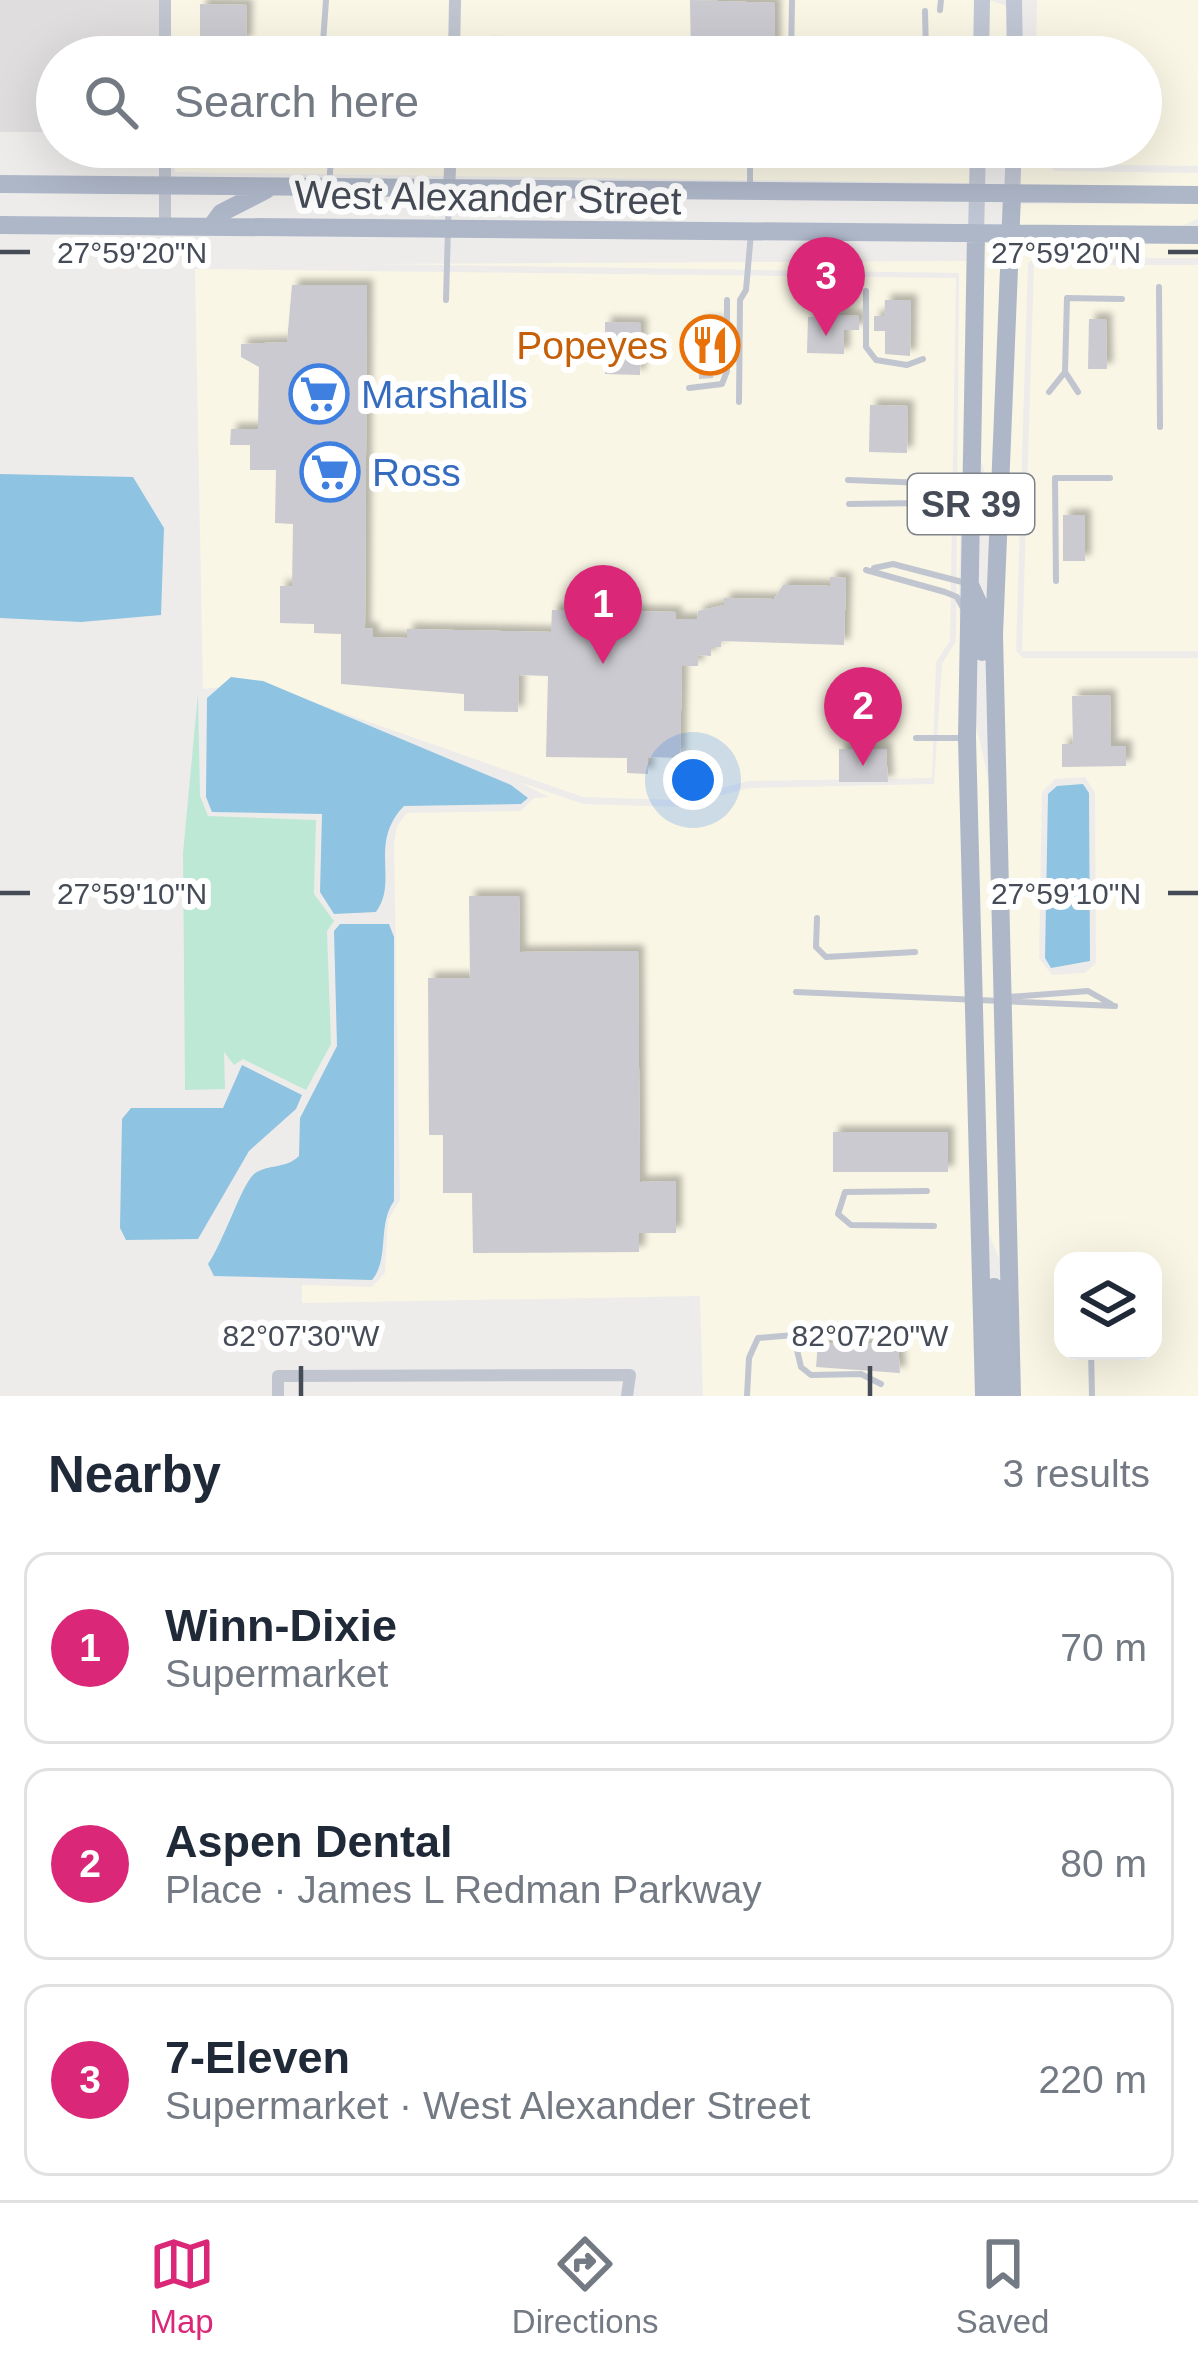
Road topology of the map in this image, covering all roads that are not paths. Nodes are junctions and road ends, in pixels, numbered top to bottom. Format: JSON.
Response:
{"nodes":[{"id":1,"x":165,"y":0,"type":"edge"},
{"id":2,"x":326,"y":0,"type":"edge"},
{"id":3,"x":455,"y":0,"type":"edge"},
{"id":4,"x":792,"y":0,"type":"edge"},
{"id":5,"x":982,"y":0,"type":"edge"},
{"id":6,"x":1013,"y":1,"type":"edge"},
{"id":7,"x":926,"y":11,"type":"dead end"},
{"id":8,"x":165,"y":36,"type":"edge"},
{"id":9,"x":323,"y":36,"type":"edge"},
{"id":10,"x":454,"y":36,"type":"edge"},
{"id":11,"x":791,"y":36,"type":"edge"},
{"id":12,"x":926,"y":36,"type":"edge"},
{"id":13,"x":981,"y":36,"type":"edge"},
{"id":14,"x":1014,"y":36,"type":"edge"},
{"id":15,"x":165,"y":168,"type":"edge"},
{"id":16,"x":330,"y":168,"type":"edge"},
{"id":17,"x":450,"y":168,"type":"edge"},
{"id":18,"x":750,"y":168,"type":"edge"},
{"id":19,"x":977,"y":168,"type":"edge"},
{"id":20,"x":1013,"y":168,"type":"edge"},
{"id":21,"x":0,"y":184,"type":"edge"},
{"id":22,"x":165,"y":186,"type":"junction"},
{"id":23,"x":270,"y":188,"type":"junction"},
{"id":24,"x":329,"y":188,"type":"junction"},
{"id":25,"x":449,"y":190,"type":"junction"},
{"id":26,"x":750,"y":193,"type":"junction"},
{"id":27,"x":976,"y":195,"type":"junction"},
{"id":28,"x":1198,"y":195,"type":"edge"},
{"id":29,"x":1012,"y":196,"type":"junction"},
{"id":30,"x":1198,"y":223,"type":"edge"},
{"id":31,"x":0,"y":225,"type":"edge"},
{"id":32,"x":165,"y":227,"type":"junction"},
{"id":33,"x":211,"y":227,"type":"junction"},
{"id":34,"x":449,"y":230,"type":"junction"},
{"id":35,"x":751,"y":233,"type":"junction"},
{"id":36,"x":1126,"y":234,"type":"junction"},
{"id":37,"x":1198,"y":235,"type":"edge"},
{"id":38,"x":976,"y":236,"type":"junction"},
{"id":39,"x":1010,"y":236,"type":"junction"},
{"id":40,"x":1159,"y":287,"type":"dead end"},
{"id":41,"x":866,"y":291,"type":"dead end"},
{"id":42,"x":1122,"y":298,"type":"dead end"},
{"id":43,"x":446,"y":299,"type":"dead end"},
{"id":44,"x":727,"y":300,"type":"dead end"},
{"id":45,"x":923,"y":359,"type":"dead end"},
{"id":46,"x":1066,"y":372,"type":"junction"},
{"id":47,"x":689,"y":388,"type":"dead end"},
{"id":48,"x":1049,"y":392,"type":"dead end"},
{"id":49,"x":1078,"y":392,"type":"dead end"},
{"id":50,"x":739,"y":401,"type":"dead end"},
{"id":51,"x":1160,"y":428,"type":"dead end"},
{"id":52,"x":971,"y":455,"type":"junction"},
{"id":53,"x":1110,"y":478,"type":"dead end"},
{"id":54,"x":848,"y":480,"type":"dead end"},
{"id":55,"x":926,"y":483,"type":"dead end"},
{"id":56,"x":925,"y":502,"type":"dead end"},
{"id":57,"x":849,"y":504,"type":"dead end"},
{"id":58,"x":1056,"y":581,"type":"dead end"},
{"id":59,"x":969,"y":584,"type":"junction"},
{"id":60,"x":997,"y":592,"type":"junction"},
{"id":61,"x":968,"y":618,"type":"junction"},
{"id":62,"x":916,"y":738,"type":"dead end"},
{"id":63,"x":967,"y":738,"type":"junction"},
{"id":64,"x":997,"y":781,"type":"junction"},
{"id":65,"x":817,"y":918,"type":"dead end"},
{"id":66,"x":915,"y":952,"type":"dead end"},
{"id":67,"x":796,"y":992,"type":"dead end"},
{"id":68,"x":973,"y":996,"type":"junction"},
{"id":69,"x":1001,"y":998,"type":"junction"},
{"id":70,"x":927,"y":1191,"type":"dead end"},
{"id":71,"x":934,"y":1226,"type":"dead end"},
{"id":72,"x":980,"y":1231,"type":"junction"},
{"id":73,"x":1090,"y":1360,"type":"edge"},
{"id":74,"x":881,"y":1384,"type":"dead end"},
{"id":75,"x":278,"y":1396,"type":"edge"},
{"id":76,"x":627,"y":1396,"type":"edge"},
{"id":77,"x":747,"y":1396,"type":"edge"},
{"id":78,"x":984,"y":1396,"type":"edge"},
{"id":79,"x":1000,"y":1396,"type":"edge"},
{"id":80,"x":1012,"y":1396,"type":"edge"},
{"id":81,"x":1091,"y":1396,"type":"edge"}],
"edges":[{"from":1,"to":8,"type":"street"},
{"from":2,"to":9,"type":"lane"},
{"from":3,"to":10,"type":"street"},
{"from":4,"to":11,"type":"lane"},
{"from":5,"to":13,"type":"main road"},
{"from":6,"to":14,"type":"main road"},
{"from":7,"to":12,"type":"lane"},
{"from":15,"to":22,"type":"street"},
{"from":16,"to":24,"type":"lane"},
{"from":17,"to":25,"type":"street"},
{"from":18,"to":26,"type":"lane"},
{"from":19,"to":27,"type":"main road"},
{"from":20,"to":29,"type":"main road"},
{"from":21,"to":22,"type":"main road","name":"West Alexander Street"},
{"from":22,"to":23,"type":"main road","name":"West Alexander Street"},
{"from":22,"to":32,"type":"street"},
{"from":23,"to":24,"type":"main road","name":"West Alexander Street"},
{"from":23,"to":33,"type":"main road"},
{"from":24,"to":25,"type":"main road","name":"West Alexander Street"},
{"from":25,"to":26,"type":"main road","name":"West Alexander Street"},
{"from":25,"to":34,"type":"lane"},
{"from":26,"to":27,"type":"main road","name":"West Alexander Street"},
{"from":26,"to":35,"type":"main road"},
{"from":27,"to":29,"type":"main road","name":"West Alexander Street"},
{"from":27,"to":38,"type":"main road"},
{"from":28,"to":29,"type":"main road","name":"West Alexander Street"},
{"from":29,"to":39,"type":"main road","number":"SR 39"},
{"from":30,"to":36,"type":"main road"},
{"from":31,"to":32,"type":"main road","name":"West Alexander Street"},
{"from":32,"to":33,"type":"main road","name":"West Alexander Street"},
{"from":33,"to":34,"type":"main road","name":"West Alexander Street"},
{"from":34,"to":35,"type":"main road","name":"West Alexander Street"},
{"from":34,"to":43,"type":"lane"},
{"from":35,"to":38,"type":"main road","name":"West Alexander Street"},
{"from":35,"to":50,"type":"lane"},
{"from":36,"to":37,"type":"main road"},
{"from":36,"to":39,"type":"main road","name":"West Alexander Street"},
{"from":38,"to":39,"type":"main road","name":"West Alexander Street"},
{"from":38,"to":52,"type":"main road","number":"SR 39"},
{"from":39,"to":60,"type":"main road","number":"SR 39"},
{"from":40,"to":51,"type":"lane"},
{"from":41,"to":45,"type":"lane"},
{"from":42,"to":46,"type":"lane"},
{"from":44,"to":47,"type":"lane"},
{"from":46,"to":48,"type":"lane"},
{"from":46,"to":49,"type":"lane"},
{"from":52,"to":59,"type":"main road","number":"SR 39"},
{"from":52,"to":60,"type":"main road"},
{"from":53,"to":58,"type":"lane"},
{"from":54,"to":55,"type":"lane"},
{"from":56,"to":57,"type":"lane"},
{"from":59,"to":61,"type":"main road","number":"SR 39"},
{"from":59,"to":61,"type":"lane"},
{"from":59,"to":64,"type":"main road"},
{"from":60,"to":64,"type":"main road","number":"SR 39"},
{"from":61,"to":63,"type":"main road","number":"SR 39"},
{"from":62,"to":63,"type":"lane"},
{"from":63,"to":68,"type":"main road","number":"SR 39"},
{"from":64,"to":69,"type":"main road","number":"SR 39"},
{"from":65,"to":66,"type":"lane"},
{"from":67,"to":68,"type":"lane"},
{"from":68,"to":69,"type":"lane"},
{"from":68,"to":72,"type":"main road","number":"SR 39"},
{"from":69,"to":69,"type":"lane"},
{"from":69,"to":80,"type":"main road","number":"SR 39"},
{"from":70,"to":71,"type":"lane"},
{"from":72,"to":78,"type":"main road","number":"SR 39"},
{"from":72,"to":79,"type":"main road"},
{"from":73,"to":81,"type":"lane"},
{"from":74,"to":77,"type":"lane"},
{"from":75,"to":76,"type":"street"}]}
